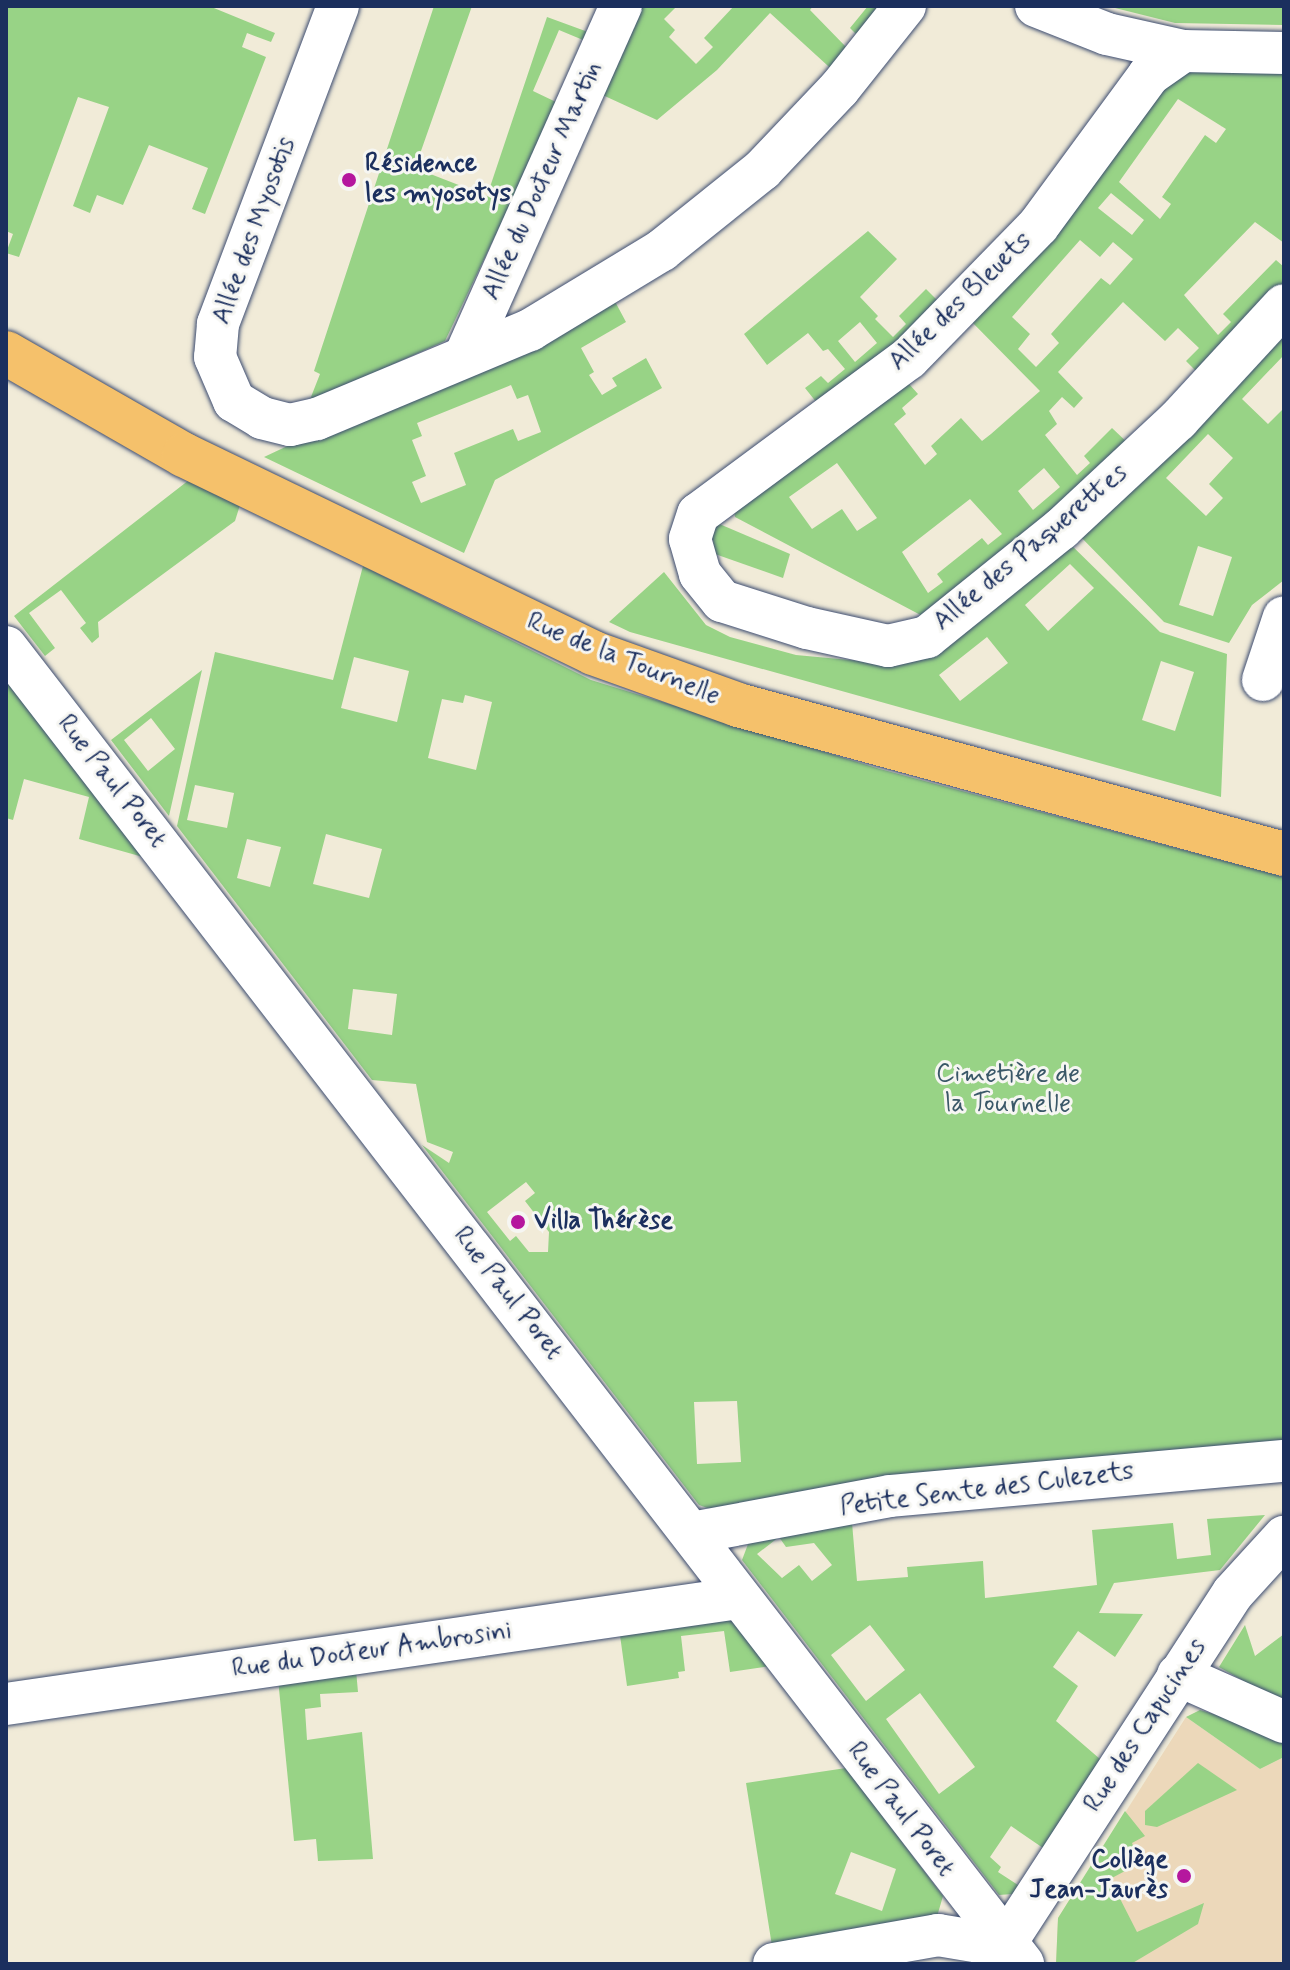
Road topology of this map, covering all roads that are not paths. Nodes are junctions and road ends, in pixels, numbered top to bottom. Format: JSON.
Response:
{"nodes":[{"id":1,"x":338,"y":6,"type":"edge"},
{"id":2,"x":621,"y":6,"type":"edge"},
{"id":3,"x":905,"y":6,"type":"edge"},
{"id":4,"x":1040,"y":7,"type":"edge"},
{"id":5,"x":1183,"y":51,"type":"junction"},
{"id":6,"x":1284,"y":53,"type":"edge"},
{"id":7,"x":1284,"y":305,"type":"edge"},
{"id":8,"x":6,"y":353,"type":"edge"},
{"id":9,"x":465,"y":356,"type":"junction"},
{"id":10,"x":698,"y":514,"type":"joint"},
{"id":11,"x":1284,"y":617,"type":"edge"},
{"id":12,"x":6,"y":647,"type":"edge"},
{"id":13,"x":1263,"y":680,"type":"dead end"},
{"id":14,"x":1284,"y":854,"type":"edge"},
{"id":15,"x":1284,"y":1461,"type":"edge"},
{"id":16,"x":692,"y":1533,"type":"junction"},
{"id":17,"x":1284,"y":1537,"type":"edge"},
{"id":18,"x":738,"y":1598,"type":"junction"},
{"id":19,"x":1178,"y":1675,"type":"junction"},
{"id":20,"x":6,"y":1704,"type":"edge"},
{"id":21,"x":1284,"y":1722,"type":"edge"},
{"id":22,"x":1006,"y":1958,"type":"edge"},
{"id":23,"x":774,"y":1964,"type":"edge"}],
"edges":[{"from":1,"to":9,"type":"street","name":"Allée des Myosotis"},
{"from":2,"to":9,"type":"street","name":"Allée du Docteur Martin"},
{"from":3,"to":9,"type":"street","name":"Allée des Myosotis"},
{"from":4,"to":5,"type":"street"},
{"from":5,"to":6,"type":"street"},
{"from":5,"to":10,"type":"street","name":"Allée des Bleuets"},
{"from":7,"to":10,"type":"street","name":"Allée des Paquerettes"},
{"from":8,"to":14,"type":"main road","name":"Rue de la Tournelle"},
{"from":11,"to":13,"type":"street"},
{"from":12,"to":16,"type":"street","name":"Rue Paul Poret"},
{"from":15,"to":16,"type":"street","name":"Petite Sente des Culezets"},
{"from":16,"to":18,"type":"street","name":"Rue Paul Poret"},
{"from":17,"to":19,"type":"street","name":"Rue des Capucines"},
{"from":18,"to":20,"type":"street","name":"Rue du Docteur Ambrosini"},
{"from":18,"to":22,"type":"street","name":"Rue Paul Poret"},
{"from":19,"to":21,"type":"street"},
{"from":19,"to":22,"type":"street","name":"Rue des Capucines"},
{"from":22,"to":23,"type":"street"}]}
